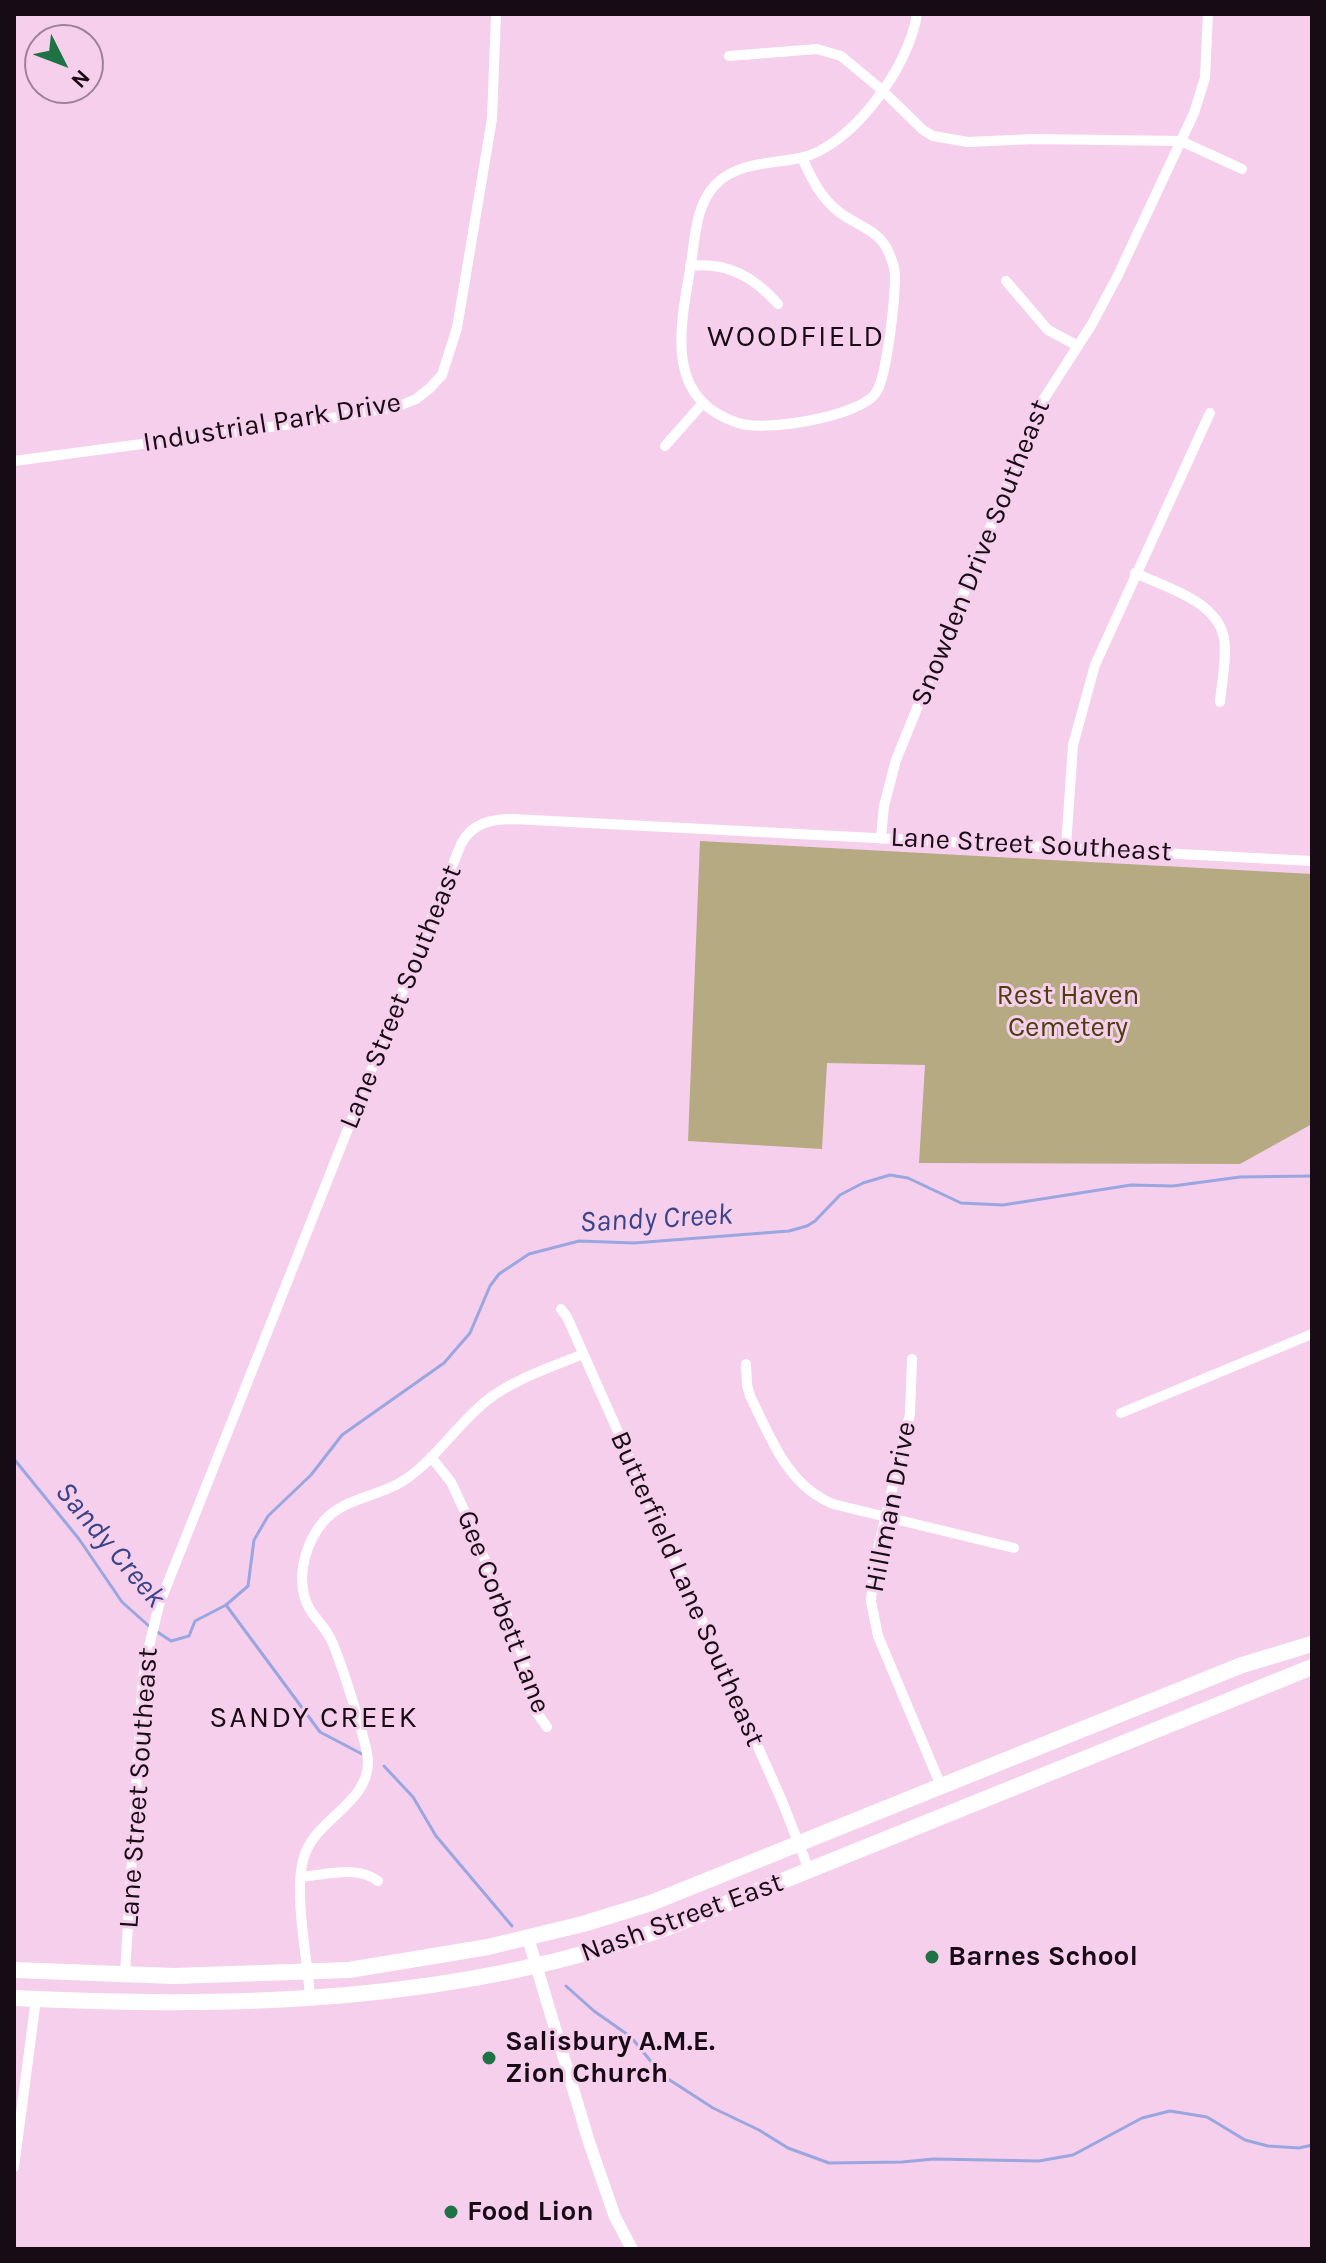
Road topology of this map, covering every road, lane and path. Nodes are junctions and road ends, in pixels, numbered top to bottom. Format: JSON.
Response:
{"nodes":[{"id":1,"x":496,"y":14,"type":"edge"},
{"id":2,"x":917,"y":14,"type":"edge"},
{"id":3,"x":1208,"y":14,"type":"edge"},
{"id":4,"x":729,"y":56,"type":"dead end"},
{"id":5,"x":882,"y":90,"type":"junction"},
{"id":6,"x":1181,"y":141,"type":"junction"},
{"id":7,"x":802,"y":158,"type":"junction"},
{"id":8,"x":1242,"y":169,"type":"dead end"},
{"id":9,"x":690,"y":266,"type":"junction"},
{"id":10,"x":1006,"y":281,"type":"dead end"},
{"id":11,"x":778,"y":304,"type":"dead end"},
{"id":12,"x":1078,"y":346,"type":"junction"},
{"id":13,"x":702,"y":404,"type":"junction"},
{"id":14,"x":1210,"y":413,"type":"dead end"},
{"id":15,"x":665,"y":446,"type":"dead end"},
{"id":16,"x":14,"y":461,"type":"edge"},
{"id":17,"x":1135,"y":573,"type":"junction"},
{"id":18,"x":1220,"y":702,"type":"dead end"},
{"id":19,"x":881,"y":837,"type":"junction"},
{"id":20,"x":1066,"y":847,"type":"junction"},
{"id":21,"x":1312,"y":861,"type":"edge"},
{"id":22,"x":561,"y":1309,"type":"dead end"},
{"id":23,"x":1312,"y":1334,"type":"edge"},
{"id":24,"x":583,"y":1354,"type":"junction"},
{"id":25,"x":912,"y":1359,"type":"dead end"},
{"id":26,"x":746,"y":1364,"type":"dead end"},
{"id":27,"x":1121,"y":1413,"type":"dead end"},
{"id":28,"x":431,"y":1457,"type":"junction"},
{"id":29,"x":885,"y":1517,"type":"junction"},
{"id":30,"x":1014,"y":1548,"type":"dead end"},
{"id":31,"x":1312,"y":1644,"type":"edge"},
{"id":32,"x":1312,"y":1667,"type":"edge"},
{"id":33,"x":547,"y":1727,"type":"dead end"},
{"id":34,"x":941,"y":1786,"type":"junction"},
{"id":35,"x":798,"y":1844,"type":"junction"},
{"id":36,"x":809,"y":1870,"type":"junction"},
{"id":37,"x":301,"y":1877,"type":"junction"},
{"id":38,"x":378,"y":1881,"type":"dead end"},
{"id":39,"x":528,"y":1938,"type":"junction"},
{"id":40,"x":537,"y":1967,"type":"junction"},
{"id":41,"x":14,"y":1970,"type":"edge"},
{"id":42,"x":308,"y":1972,"type":"junction"},
{"id":43,"x":125,"y":1974,"type":"junction"},
{"id":44,"x":14,"y":1998,"type":"edge"},
{"id":45,"x":310,"y":1998,"type":"junction"},
{"id":46,"x":36,"y":1999,"type":"junction"},
{"id":47,"x":14,"y":2167,"type":"edge"},
{"id":48,"x":632,"y":2249,"type":"edge"}],
"edges":[{"from":1,"to":16,"type":"street","name":"Industrial Park Drive"},
{"from":2,"to":5,"type":"street"},
{"from":3,"to":6,"type":"street","name":"Snowden Drive Southeast"},
{"from":4,"to":5,"type":"street"},
{"from":5,"to":6,"type":"street"},
{"from":5,"to":7,"type":"street"},
{"from":6,"to":8,"type":"street"},
{"from":6,"to":12,"type":"street","name":"Snowden Drive Southeast"},
{"from":7,"to":9,"type":"street"},
{"from":7,"to":13,"type":"street"},
{"from":9,"to":11,"type":"street"},
{"from":9,"to":13,"type":"street"},
{"from":10,"to":12,"type":"street"},
{"from":12,"to":19,"type":"street","name":"Snowden Drive Southeast"},
{"from":13,"to":15,"type":"street"},
{"from":14,"to":17,"type":"street"},
{"from":17,"to":18,"type":"street"},
{"from":17,"to":20,"type":"street"},
{"from":19,"to":20,"type":"street","name":"Lane Street Southeast"},
{"from":19,"to":43,"type":"street","name":"Lane Street Southeast"},
{"from":20,"to":21,"type":"street","name":"Lane Street Southeast"},
{"from":22,"to":24,"type":"street","name":"Butterfield Lane Southeast"},
{"from":23,"to":27,"type":"street"},
{"from":24,"to":28,"type":"street"},
{"from":24,"to":35,"type":"street","name":"Butterfield Lane Southeast"},
{"from":25,"to":29,"type":"street","name":"Hillman Drive"},
{"from":26,"to":29,"type":"street"},
{"from":28,"to":33,"type":"street","name":"Gee Corbett Lane"},
{"from":28,"to":37,"type":"street"},
{"from":29,"to":30,"type":"street"},
{"from":29,"to":34,"type":"street","name":"Hillman Drive"},
{"from":31,"to":34,"type":"main road","name":"Nash Street East"},
{"from":32,"to":36,"type":"main road","name":"Nash Street East"},
{"from":34,"to":35,"type":"main road","name":"Nash Street East"},
{"from":35,"to":36,"type":"street","name":"Butterfield Lane Southeast"},
{"from":35,"to":39,"type":"main road","name":"Nash Street East"},
{"from":36,"to":40,"type":"main road","name":"Nash Street East"},
{"from":37,"to":38,"type":"street"},
{"from":37,"to":42,"type":"street"},
{"from":39,"to":40,"type":"street"},
{"from":39,"to":42,"type":"main road","name":"Nash Street East"},
{"from":40,"to":45,"type":"main road","name":"Nash Street East"},
{"from":40,"to":48,"type":"street"},
{"from":41,"to":43,"type":"main road","name":"Nash Street East"},
{"from":42,"to":43,"type":"main road","name":"Nash Street East"},
{"from":42,"to":45,"type":"street"},
{"from":44,"to":46,"type":"main road","name":"Nash Street East"},
{"from":45,"to":46,"type":"main road","name":"Nash Street East"},
{"from":46,"to":47,"type":"street"}]}
